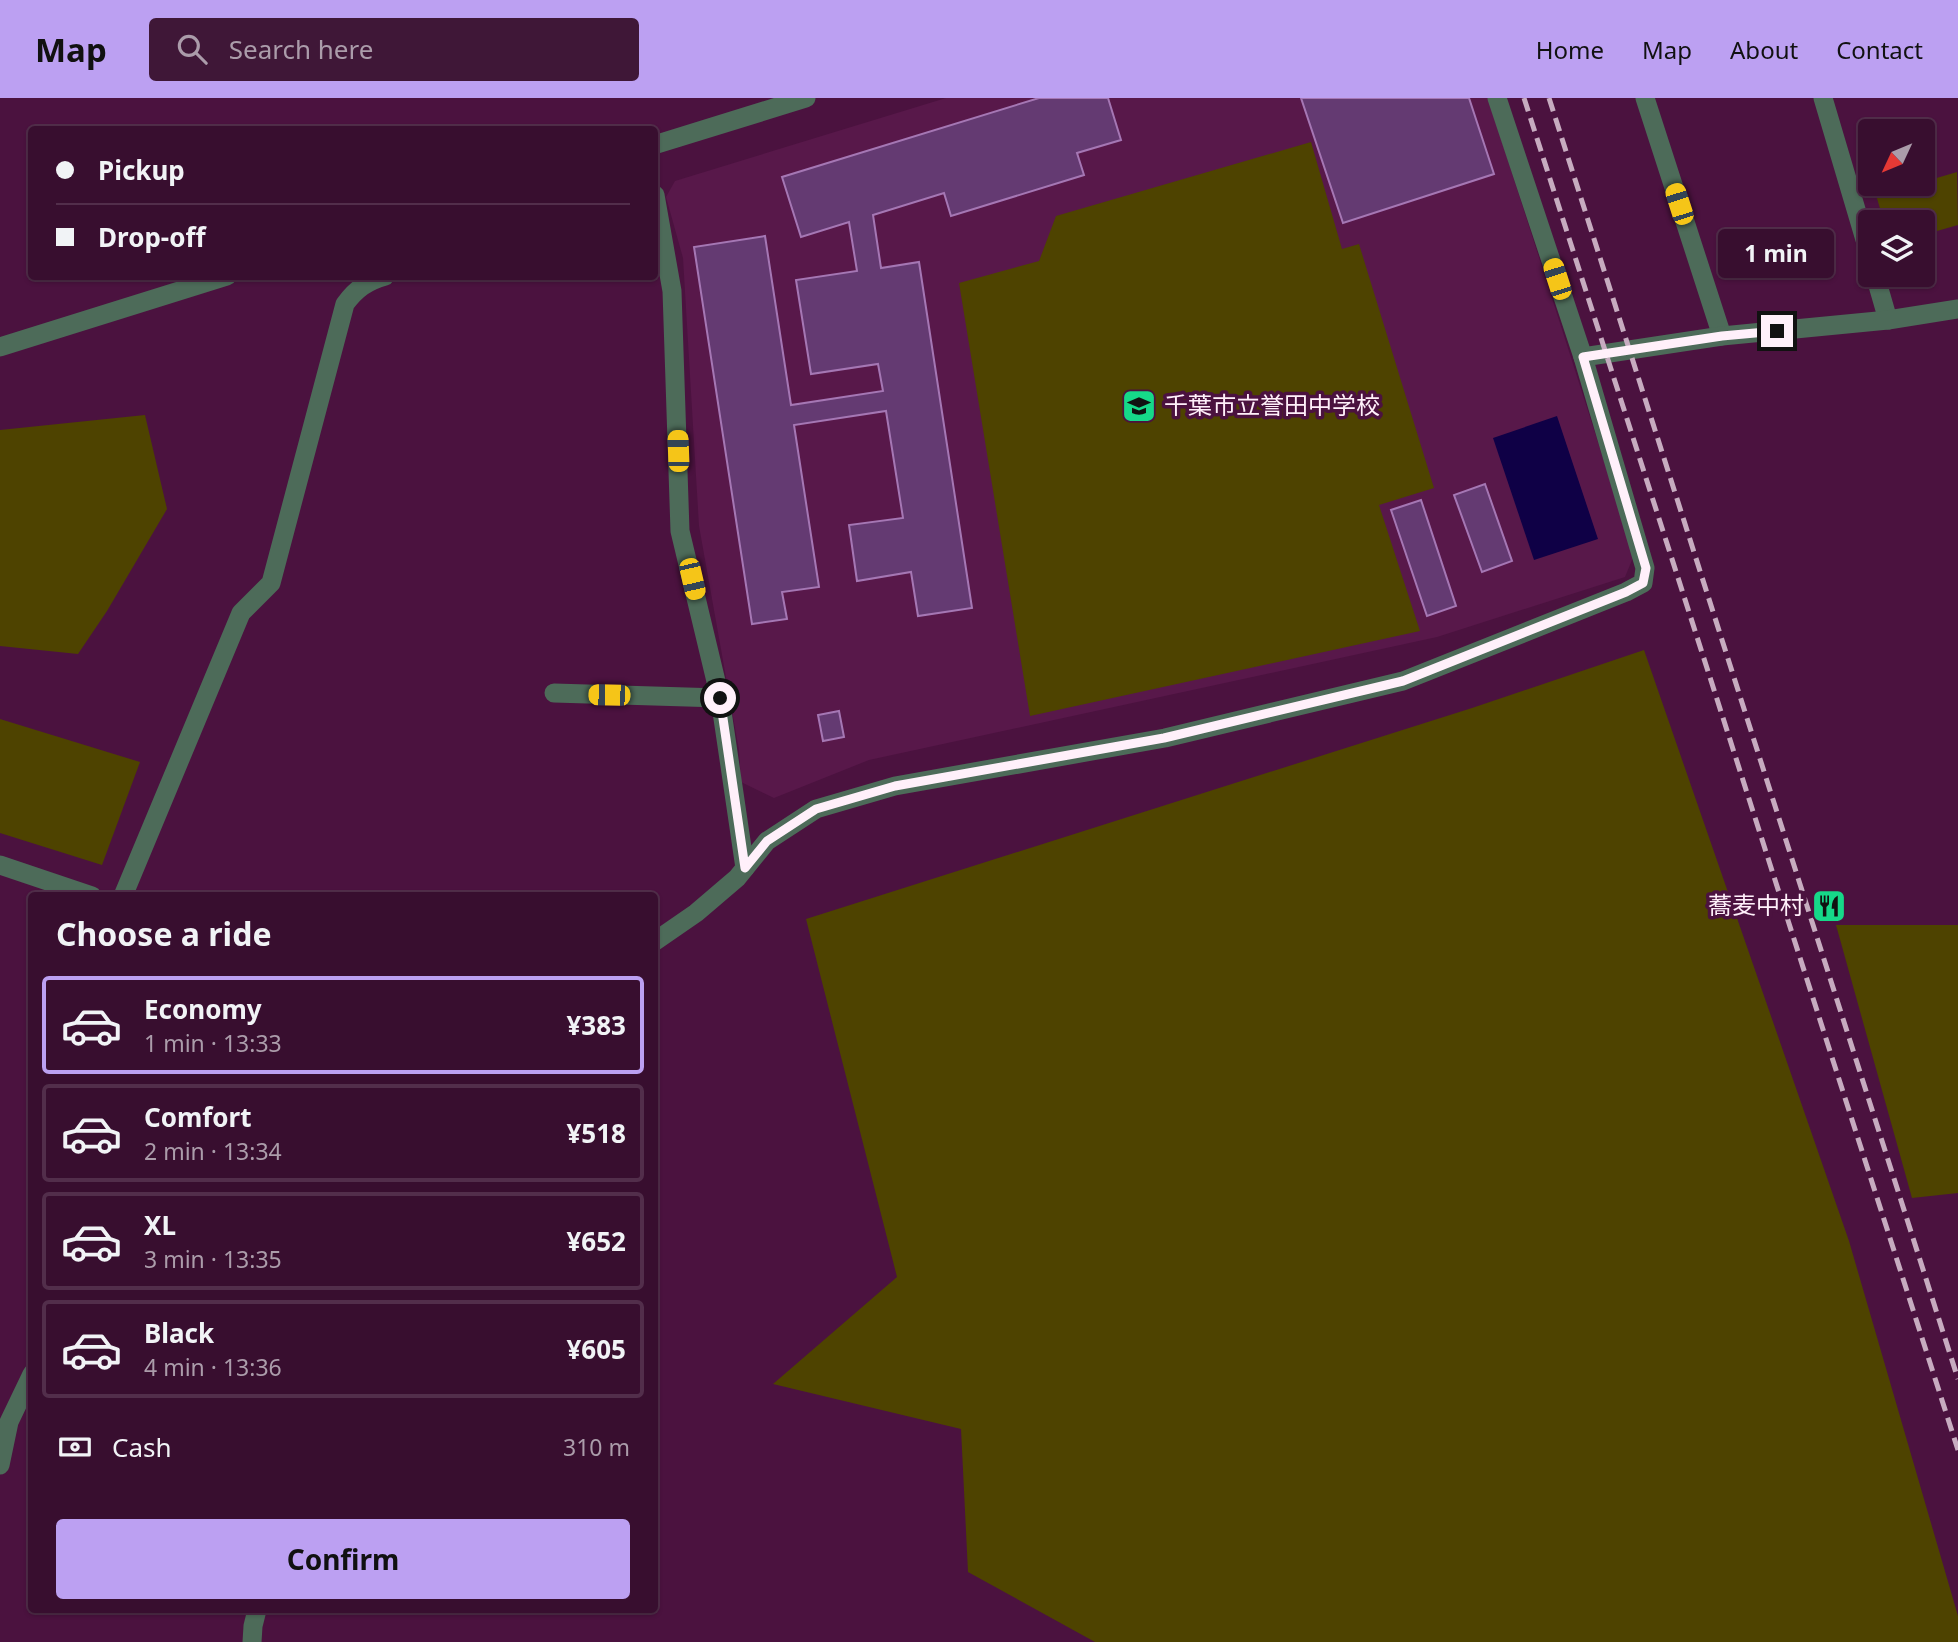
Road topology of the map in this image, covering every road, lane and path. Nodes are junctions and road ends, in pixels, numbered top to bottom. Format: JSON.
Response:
{"nodes":[{"id":1,"x":806,"y":98,"type":"edge"},
{"id":2,"x":1497,"y":98,"type":"edge"},
{"id":3,"x":1645,"y":98,"type":"edge"},
{"id":4,"x":1823,"y":98,"type":"edge"},
{"id":5,"x":658,"y":144,"type":"edge"},
{"id":6,"x":658,"y":216,"type":"edge"},
{"id":7,"x":1858,"y":216,"type":"edge"},
{"id":8,"x":214,"y":280,"type":"edge"},
{"id":9,"x":371,"y":280,"type":"edge"},
{"id":10,"x":1878,"y":287,"type":"edge"},
{"id":11,"x":1958,"y":309,"type":"edge"},
{"id":12,"x":1888,"y":320,"type":"junction"},
{"id":13,"x":1722,"y":336,"type":"junction"},
{"id":14,"x":0,"y":347,"type":"edge"},
{"id":15,"x":1583,"y":357,"type":"junction"},
{"id":16,"x":554,"y":693,"type":"dead end"},
{"id":17,"x":720,"y":698,"type":"junction"},
{"id":18,"x":0,"y":865,"type":"edge"},
{"id":19,"x":745,"y":868,"type":"junction"},
{"id":20,"x":80,"y":892,"type":"edge"},
{"id":21,"x":125,"y":892,"type":"edge"},
{"id":22,"x":658,"y":939,"type":"edge"},
{"id":23,"x":28,"y":1382,"type":"edge"},
{"id":24,"x":0,"y":1465,"type":"edge"},
{"id":25,"x":256,"y":1613,"type":"edge"},
{"id":26,"x":252,"y":1642,"type":"edge"}],
"edges":[{"from":1,"to":5,"type":"street"},
{"from":2,"to":15,"type":"street"},
{"from":3,"to":13,"type":"street"},
{"from":4,"to":7,"type":"street"},
{"from":6,"to":17,"type":"street"},
{"from":8,"to":14,"type":"street"},
{"from":9,"to":21,"type":"street"},
{"from":10,"to":12,"type":"street"},
{"from":11,"to":12,"type":"street"},
{"from":12,"to":13,"type":"street"},
{"from":13,"to":15,"type":"street"},
{"from":15,"to":19,"type":"street"},
{"from":16,"to":17,"type":"street"},
{"from":17,"to":19,"type":"street"},
{"from":18,"to":20,"type":"street"},
{"from":19,"to":22,"type":"street"},
{"from":23,"to":24,"type":"street"},
{"from":25,"to":26,"type":"street"}]}
